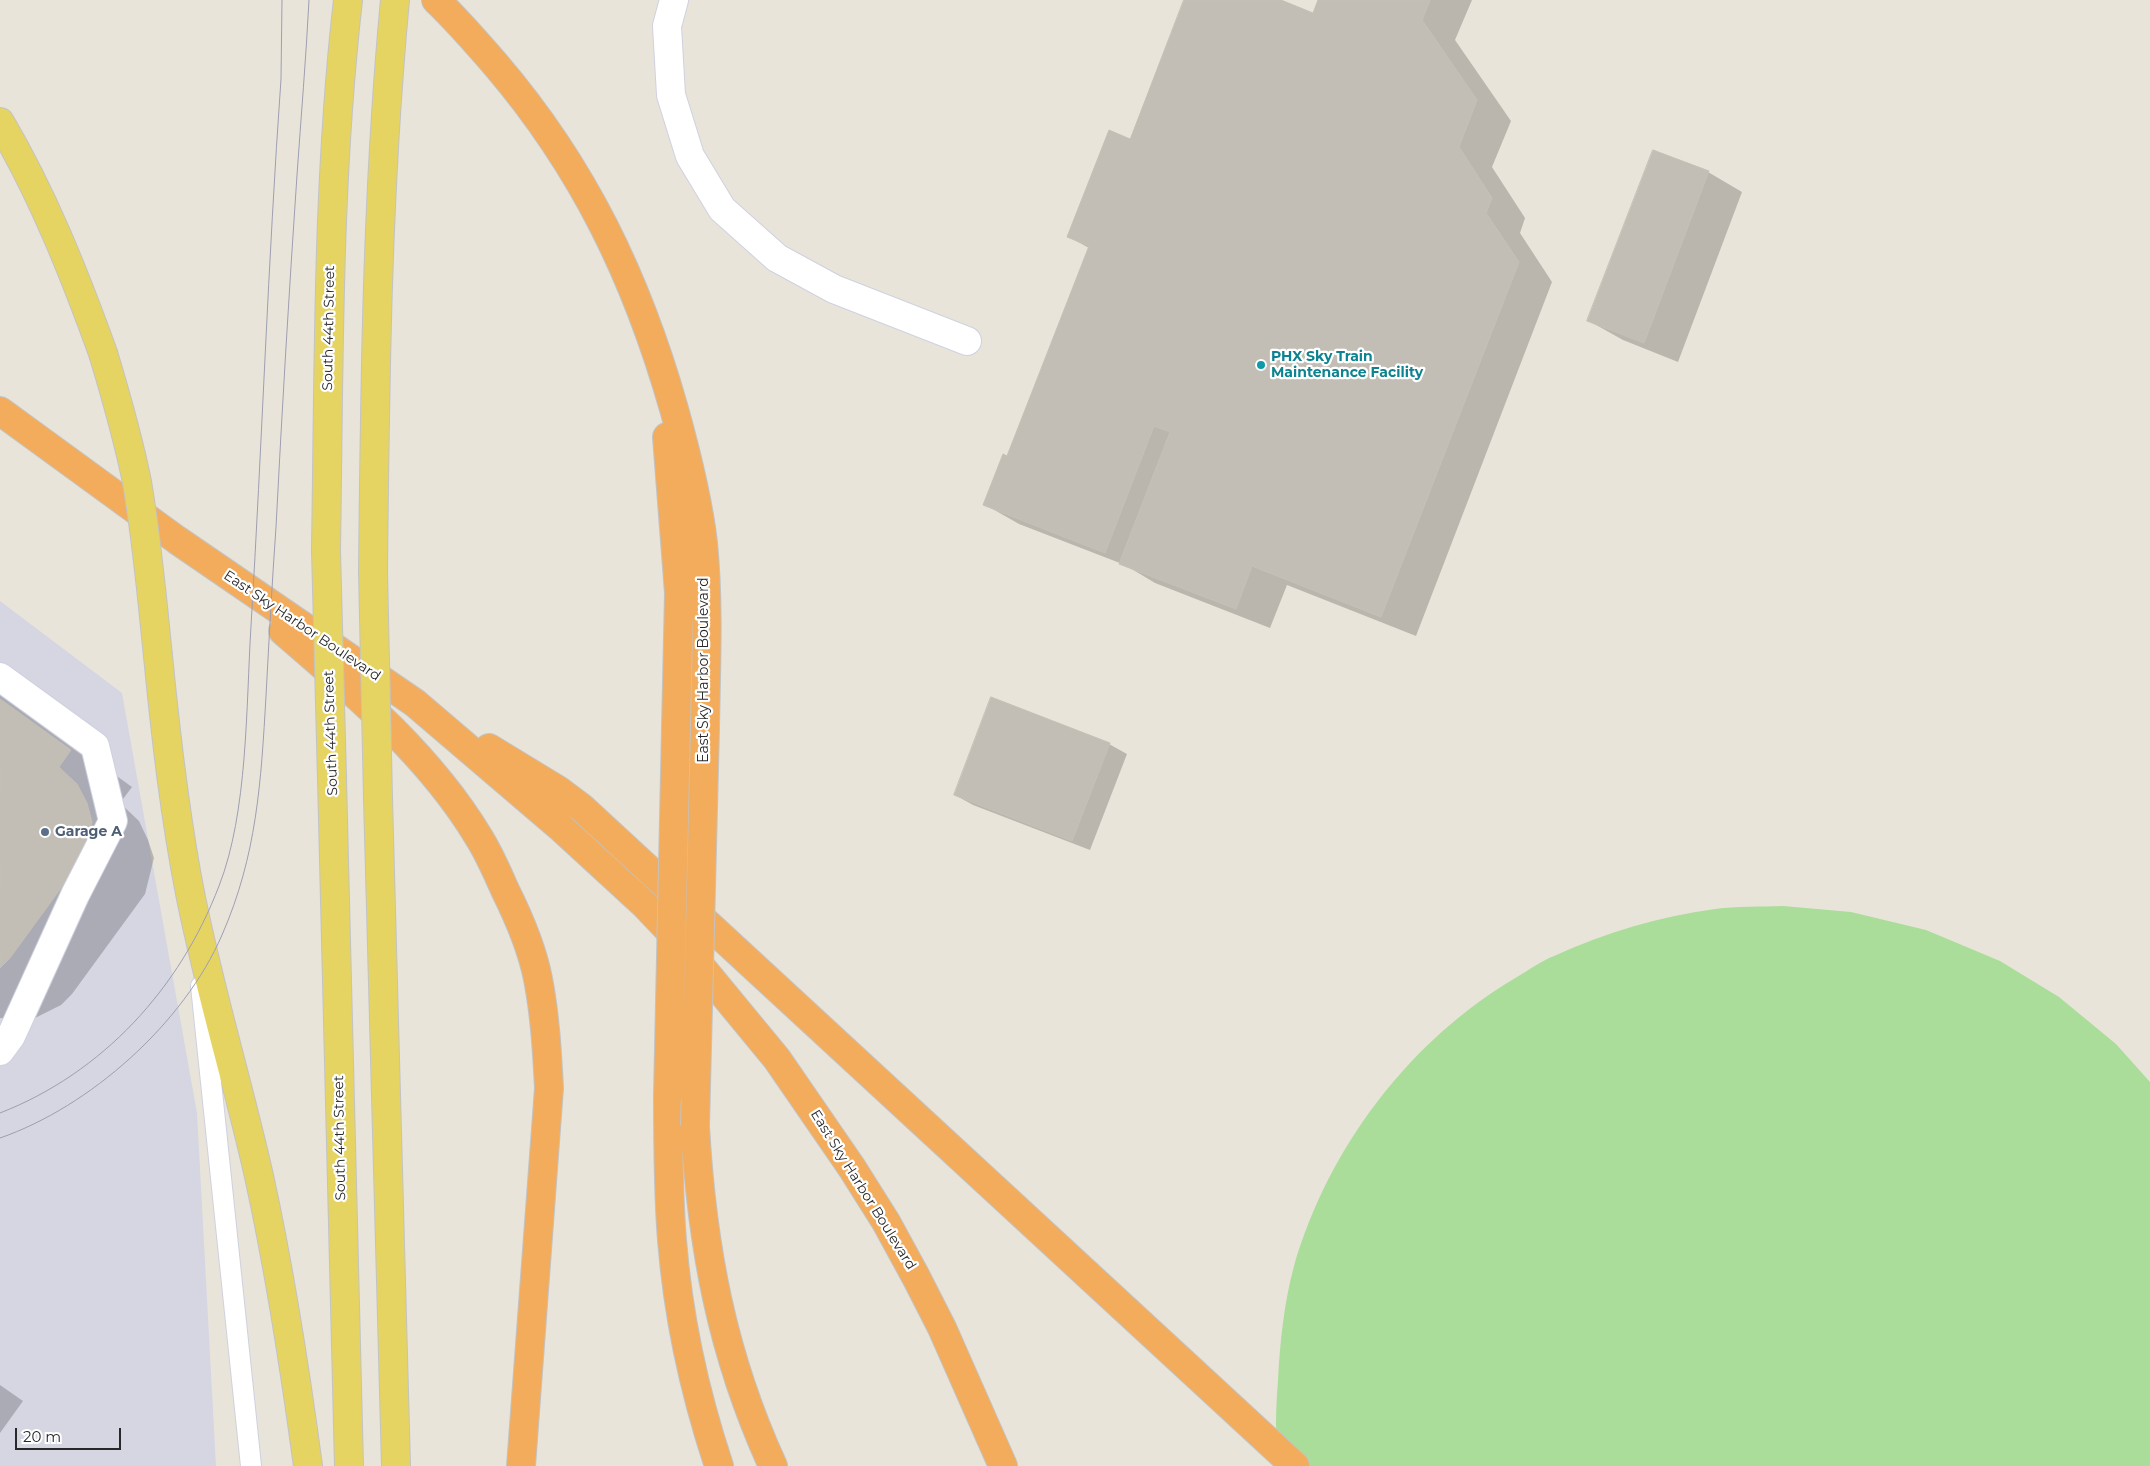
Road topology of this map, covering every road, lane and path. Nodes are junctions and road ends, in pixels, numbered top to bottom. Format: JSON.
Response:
{"nodes":[{"id":1,"x":348,"y":0,"type":"edge"},
{"id":2,"x":395,"y":0,"type":"edge"},
{"id":3,"x":436,"y":0,"type":"edge"},
{"id":4,"x":674,"y":0,"type":"edge"},
{"id":5,"x":0,"y":122,"type":"edge"},
{"id":6,"x":967,"y":341,"type":"dead end"},
{"id":7,"x":661,"y":364,"type":"junction"},
{"id":8,"x":0,"y":411,"type":"edge"},
{"id":9,"x":177,"y":540,"type":"junction"},
{"id":10,"x":0,"y":676,"type":"edge"},
{"id":11,"x":415,"y":704,"type":"junction"},
{"id":12,"x":191,"y":899,"type":"junction"},
{"id":13,"x":0,"y":1051,"type":"edge"},
{"id":14,"x":252,"y":1466,"type":"edge"},
{"id":15,"x":308,"y":1466,"type":"edge"},
{"id":16,"x":349,"y":1466,"type":"edge"},
{"id":17,"x":396,"y":1466,"type":"edge"},
{"id":18,"x":521,"y":1466,"type":"edge"},
{"id":19,"x":719,"y":1466,"type":"edge"},
{"id":20,"x":773,"y":1466,"type":"edge"},
{"id":21,"x":1003,"y":1466,"type":"edge"},
{"id":22,"x":1295,"y":1466,"type":"edge"}],
"edges":[{"from":1,"to":16,"type":"main road","name":"South 44th Street","bridge":true},
{"from":2,"to":17,"type":"main road","bridge":true},
{"from":3,"to":7,"type":"highway","name":"East Sky Harbor Boulevard"},
{"from":4,"to":6,"type":"street"},
{"from":5,"to":12,"type":"main road","bridge":true},
{"from":7,"to":19,"type":"highway","bridge":true},
{"from":7,"to":20,"type":"highway","name":"East Sky Harbor Boulevard","bridge":true},
{"from":8,"to":9,"type":"highway","name":"East Sky Harbor Boulevard"},
{"from":9,"to":11,"type":"highway","name":"East Sky Harbor Boulevard"},
{"from":9,"to":18,"type":"highway"},
{"from":10,"to":13,"type":"street"},
{"from":11,"to":21,"type":"highway","name":"East Sky Harbor Boulevard"},
{"from":11,"to":22,"type":"highway"},
{"from":12,"to":14,"type":"lane"},
{"from":12,"to":15,"type":"main road"}]}
